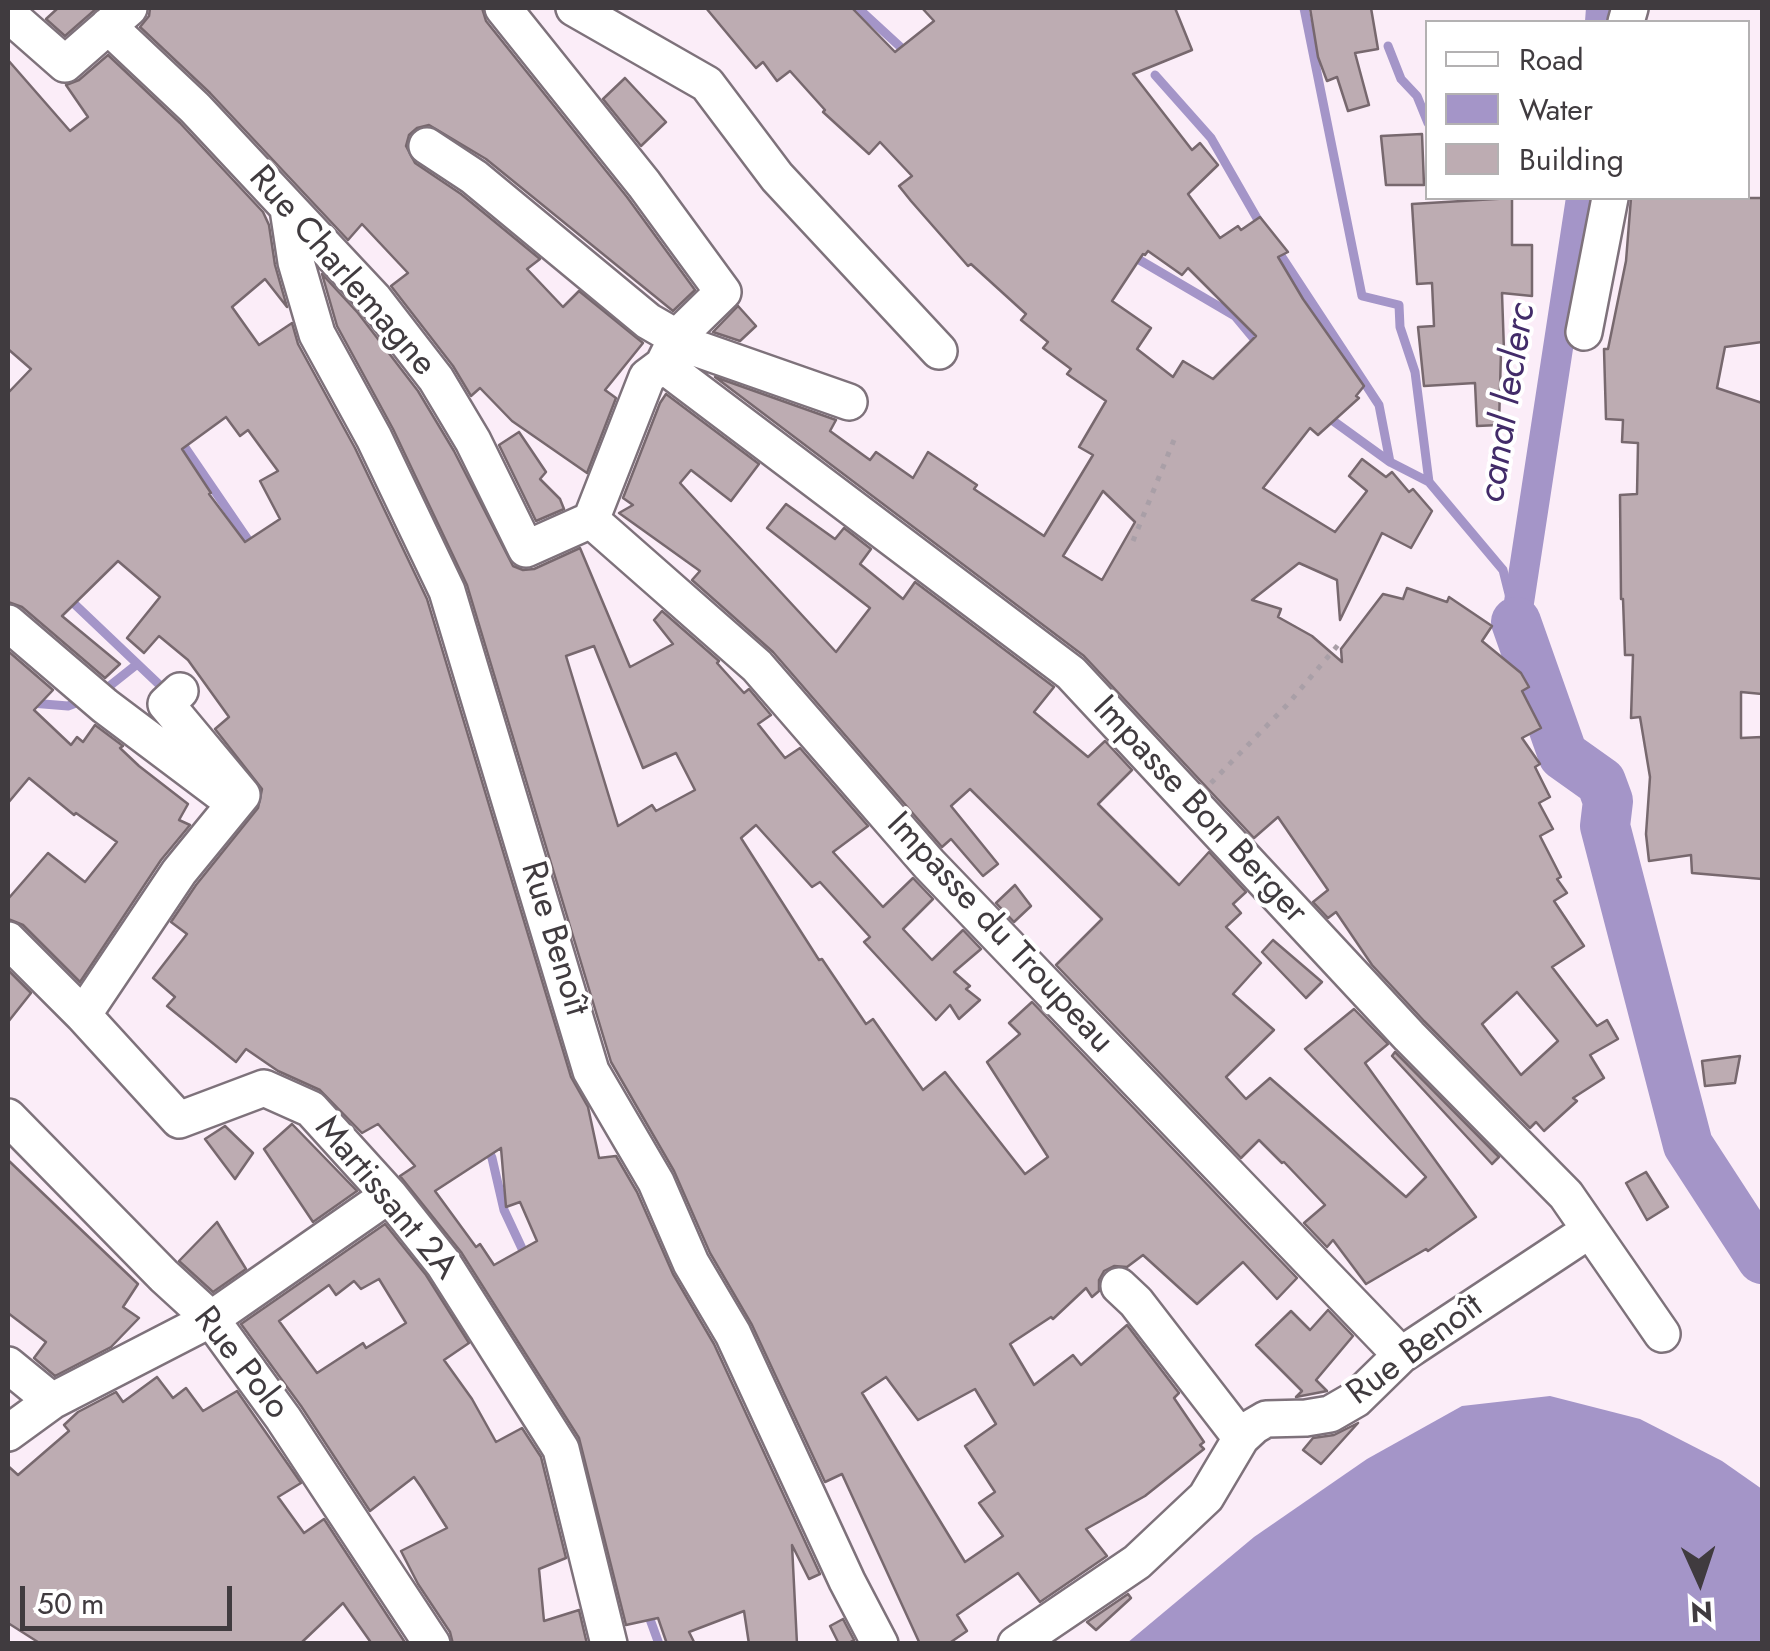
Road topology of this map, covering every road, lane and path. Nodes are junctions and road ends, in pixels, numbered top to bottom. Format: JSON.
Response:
{"nodes":[{"id":1,"x":503,"y":8,"type":"edge"},
{"id":2,"x":574,"y":8,"type":"edge"},
{"id":3,"x":8,"y":14,"type":"edge"},
{"id":4,"x":118,"y":16,"type":"edge"},
{"id":5,"x":427,"y":146,"type":"dead end"},
{"id":6,"x":1610,"y":200,"type":"edge"},
{"id":7,"x":288,"y":209,"type":"junction"},
{"id":8,"x":1584,"y":332,"type":"dead end"},
{"id":9,"x":670,"y":351,"type":"junction"},
{"id":10,"x":939,"y":351,"type":"dead end"},
{"id":11,"x":849,"y":402,"type":"dead end"},
{"id":12,"x":1174,"y":440,"type":"dead end"},
{"id":13,"x":591,"y":520,"type":"junction"},
{"id":14,"x":1133,"y":542,"type":"dead end"},
{"id":15,"x":8,"y":622,"type":"edge"},
{"id":16,"x":1338,"y":645,"type":"dead end"},
{"id":17,"x":173,"y":697,"type":"dead end"},
{"id":18,"x":1191,"y":802,"type":"junction"},
{"id":19,"x":235,"y":804,"type":"junction"},
{"id":20,"x":8,"y":940,"type":"edge"},
{"id":21,"x":83,"y":1015,"type":"junction"},
{"id":22,"x":8,"y":1117,"type":"edge"},
{"id":23,"x":389,"y":1195,"type":"junction"},
{"id":24,"x":1590,"y":1230,"type":"junction"},
{"id":25,"x":1119,"y":1286,"type":"dead end"},
{"id":26,"x":212,"y":1319,"type":"junction"},
{"id":27,"x":1662,"y":1334,"type":"dead end"},
{"id":28,"x":1402,"y":1355,"type":"junction"},
{"id":29,"x":8,"y":1366,"type":"edge"},
{"id":30,"x":52,"y":1401,"type":"junction"},
{"id":31,"x":8,"y":1433,"type":"edge"},
{"id":32,"x":1241,"y":1438,"type":"junction"},
{"id":33,"x":432,"y":1644,"type":"edge"},
{"id":34,"x":608,"y":1644,"type":"edge"},
{"id":35,"x":880,"y":1644,"type":"edge"},
{"id":36,"x":1016,"y":1644,"type":"edge"}],
"edges":[{"from":1,"to":9,"type":"street"},
{"from":2,"to":10,"type":"street"},
{"from":3,"to":4,"type":"street"},
{"from":4,"to":7,"type":"street","name":"Rue Charlemagne"},
{"from":5,"to":9,"type":"street"},
{"from":6,"to":8,"type":"street"},
{"from":7,"to":13,"type":"street","name":"Rue Charlemagne"},
{"from":7,"to":35,"type":"street","name":"Rue Benoît"},
{"from":9,"to":11,"type":"street"},
{"from":9,"to":13,"type":"street"},
{"from":9,"to":18,"type":"street","name":"Impasse Bon Berger"},
{"from":12,"to":14,"type":"path"},
{"from":13,"to":28,"type":"street","name":"Impasse du Troupeau"},
{"from":15,"to":19,"type":"street"},
{"from":16,"to":18,"type":"path"},
{"from":17,"to":19,"type":"street"},
{"from":18,"to":24,"type":"street","name":"Impasse Bon Berger"},
{"from":19,"to":21,"type":"street"},
{"from":20,"to":21,"type":"street","name":"Martissant 2A"},
{"from":21,"to":23,"type":"street","name":"Martissant 2A"},
{"from":22,"to":26,"type":"street","name":"Rue Polo"},
{"from":23,"to":26,"type":"street"},
{"from":23,"to":34,"type":"street","name":"Martissant 2A"},
{"from":24,"to":27,"type":"street","name":"Impasse Bon Berger"},
{"from":24,"to":28,"type":"street","name":"Rue Benoît"},
{"from":25,"to":32,"type":"street"},
{"from":26,"to":30,"type":"street"},
{"from":26,"to":33,"type":"street","name":"Rue Polo"},
{"from":28,"to":32,"type":"street","name":"Rue Benoît"},
{"from":29,"to":30,"type":"street"},
{"from":30,"to":31,"type":"street"},
{"from":32,"to":36,"type":"street"}]}
